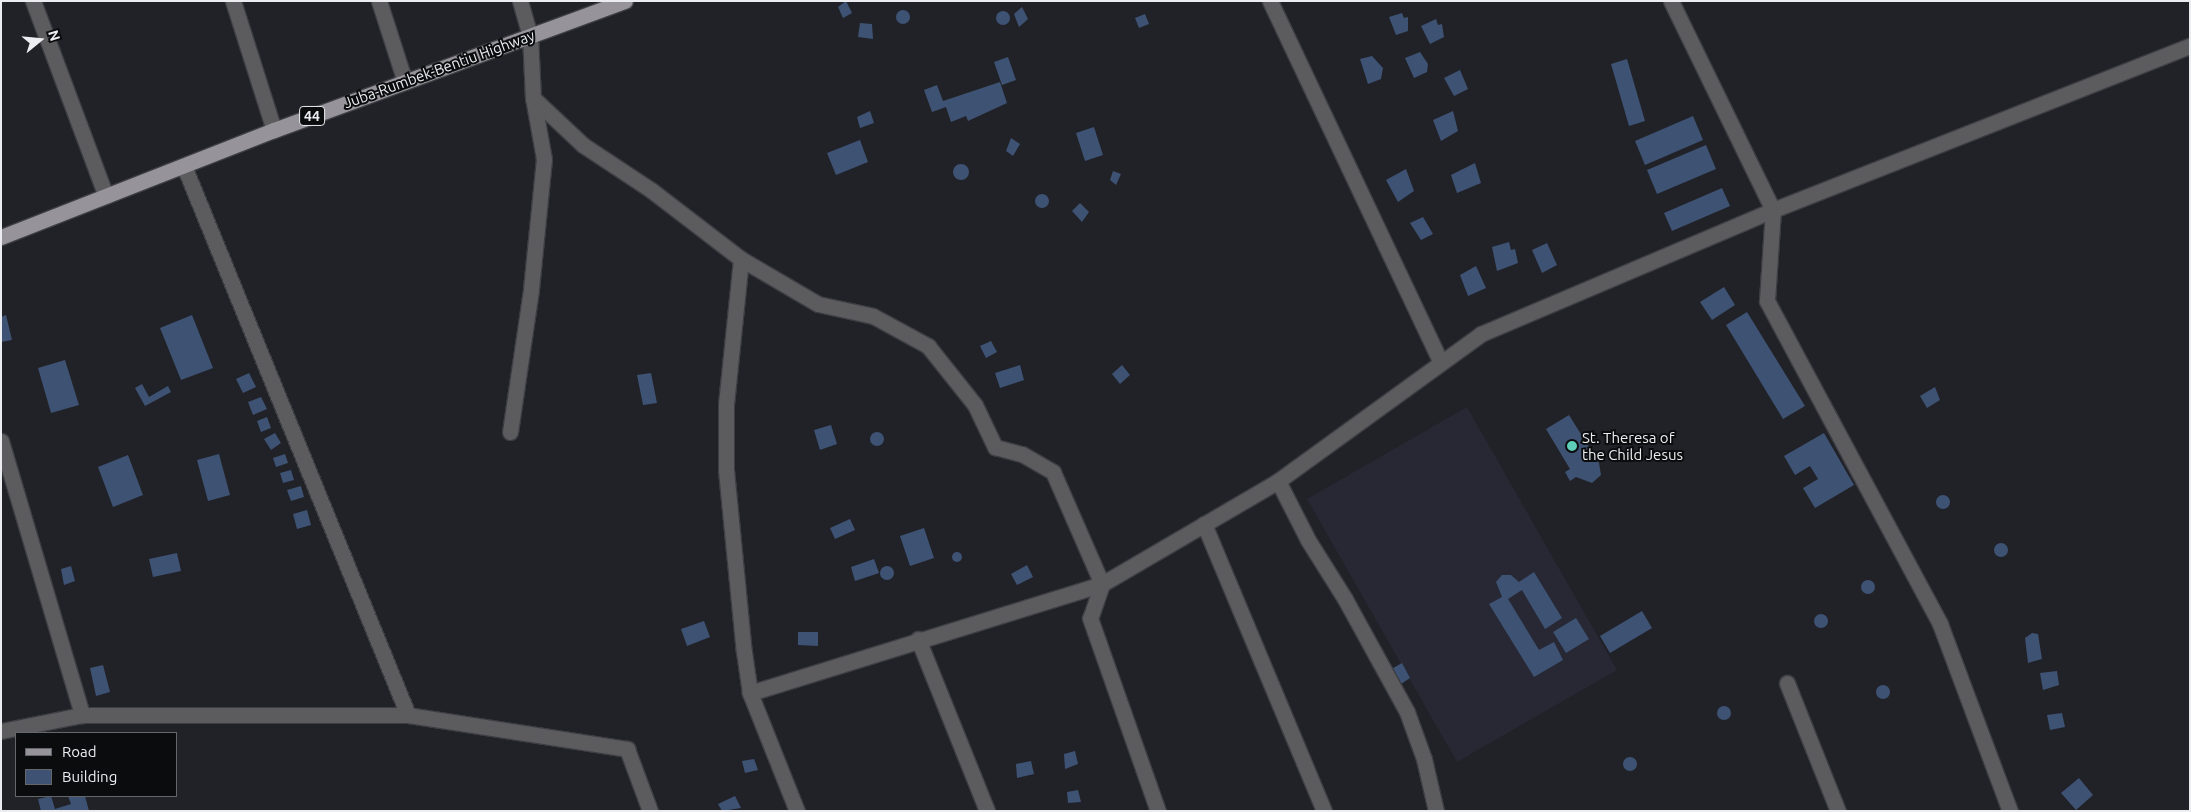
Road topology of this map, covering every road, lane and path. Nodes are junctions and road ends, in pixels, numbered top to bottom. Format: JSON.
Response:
{"nodes":[{"id":1,"x":33,"y":1,"type":"edge"},
{"id":2,"x":233,"y":1,"type":"edge"},
{"id":3,"x":379,"y":1,"type":"edge"},
{"id":4,"x":520,"y":1,"type":"edge"},
{"id":5,"x":625,"y":1,"type":"edge"},
{"id":6,"x":1270,"y":1,"type":"edge"},
{"id":7,"x":1671,"y":1,"type":"edge"},
{"id":8,"x":530,"y":36,"type":"junction"},
{"id":9,"x":2190,"y":46,"type":"edge"},
{"id":10,"x":405,"y":82,"type":"junction"},
{"id":11,"x":533,"y":98,"type":"junction"},
{"id":12,"x":274,"y":130,"type":"junction"},
{"id":13,"x":184,"y":166,"type":"junction"},
{"id":14,"x":106,"y":196,"type":"junction"},
{"id":15,"x":1773,"y":210,"type":"junction"},
{"id":16,"x":1,"y":237,"type":"edge"},
{"id":17,"x":742,"y":259,"type":"junction"},
{"id":18,"x":1441,"y":362,"type":"junction"},
{"id":19,"x":510,"y":432,"type":"dead end"},
{"id":20,"x":1,"y":441,"type":"edge"},
{"id":21,"x":1278,"y":481,"type":"junction"},
{"id":22,"x":1204,"y":524,"type":"junction"},
{"id":23,"x":1102,"y":584,"type":"junction"},
{"id":24,"x":918,"y":639,"type":"junction"},
{"id":25,"x":1787,"y":683,"type":"dead end"},
{"id":26,"x":750,"y":693,"type":"junction"},
{"id":27,"x":82,"y":715,"type":"junction"},
{"id":28,"x":408,"y":715,"type":"junction"},
{"id":29,"x":1,"y":731,"type":"edge"},
{"id":30,"x":650,"y":811,"type":"edge"},
{"id":31,"x":798,"y":811,"type":"edge"},
{"id":32,"x":987,"y":811,"type":"edge"},
{"id":33,"x":1158,"y":811,"type":"edge"},
{"id":34,"x":1324,"y":811,"type":"edge"},
{"id":35,"x":1436,"y":811,"type":"edge"},
{"id":36,"x":1838,"y":811,"type":"edge"},
{"id":37,"x":2010,"y":811,"type":"edge"}],
"edges":[{"from":1,"to":14,"type":"street"},
{"from":2,"to":12,"type":"street"},
{"from":3,"to":10,"type":"street"},
{"from":4,"to":8,"type":"street"},
{"from":5,"to":8,"type":"main road","name":"Juba-Rumbek-Bentiu Highway","number":"44"},
{"from":6,"to":18,"type":"street"},
{"from":7,"to":15,"type":"street"},
{"from":8,"to":10,"type":"main road","name":"Juba-Rumbek-Bentiu Highway","number":"44"},
{"from":8,"to":11,"type":"street"},
{"from":9,"to":15,"type":"street"},
{"from":10,"to":12,"type":"main road","name":"Juba-Rumbek-Bentiu Highway","number":"44"},
{"from":11,"to":17,"type":"street"},
{"from":11,"to":19,"type":"street"},
{"from":12,"to":13,"type":"main road","name":"Juba-Rumbek-Bentiu Highway","number":"44"},
{"from":13,"to":14,"type":"main road","name":"Juba-Rumbek-Bentiu Highway","number":"44"},
{"from":13,"to":28,"type":"street"},
{"from":14,"to":16,"type":"main road","name":"Juba-Rumbek-Bentiu Highway","number":"44"},
{"from":15,"to":18,"type":"street"},
{"from":15,"to":37,"type":"street"},
{"from":17,"to":23,"type":"street"},
{"from":17,"to":26,"type":"street"},
{"from":18,"to":21,"type":"street"},
{"from":20,"to":27,"type":"street"},
{"from":21,"to":22,"type":"street"},
{"from":21,"to":35,"type":"street"},
{"from":22,"to":23,"type":"street"},
{"from":22,"to":34,"type":"street"},
{"from":23,"to":24,"type":"street"},
{"from":23,"to":33,"type":"street"},
{"from":24,"to":26,"type":"street"},
{"from":24,"to":32,"type":"street"},
{"from":25,"to":36,"type":"street"},
{"from":26,"to":31,"type":"street"},
{"from":27,"to":28,"type":"street"},
{"from":27,"to":29,"type":"street"},
{"from":28,"to":30,"type":"street"}]}
